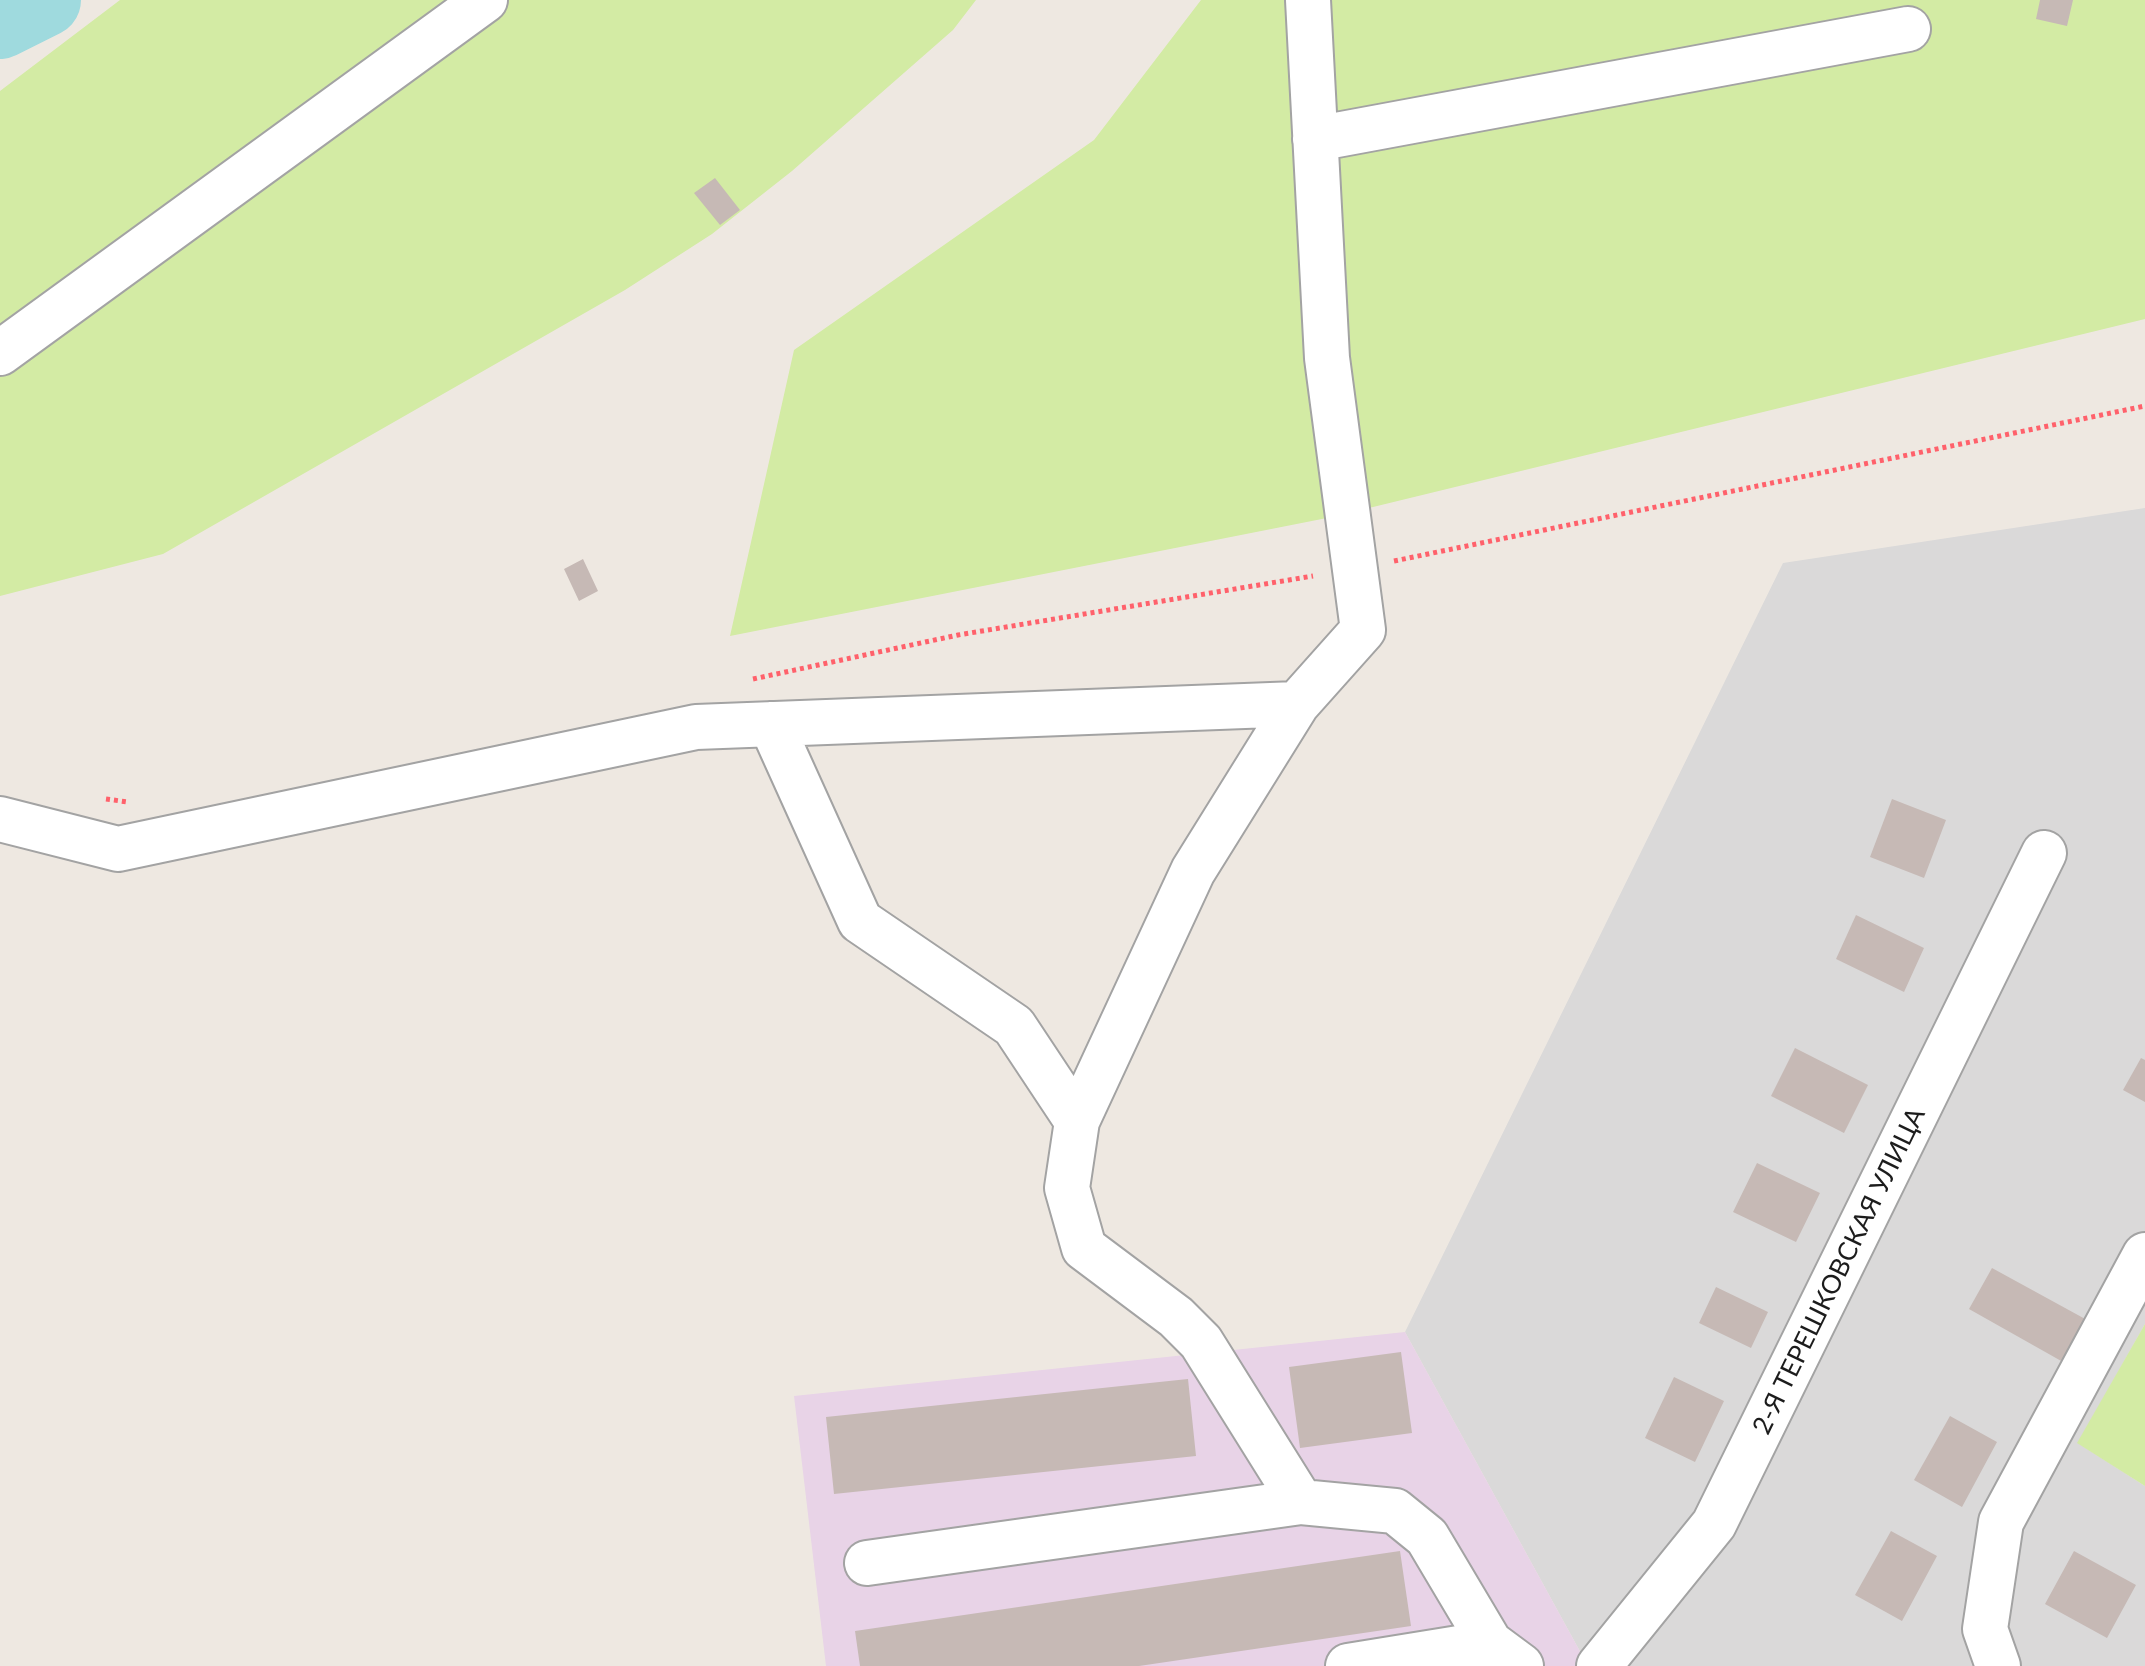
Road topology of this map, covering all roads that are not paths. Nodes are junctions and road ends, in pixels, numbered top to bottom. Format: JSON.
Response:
{"nodes":[{"id":1,"x":485,"y":0,"type":"edge"},
{"id":2,"x":1308,"y":0,"type":"edge"},
{"id":3,"x":1908,"y":29,"type":"dead end"},
{"id":4,"x":1315,"y":139,"type":"junction"},
{"id":5,"x":0,"y":353,"type":"edge"},
{"id":6,"x":1297,"y":704,"type":"junction"},
{"id":7,"x":771,"y":724,"type":"junction"},
{"id":8,"x":0,"y":819,"type":"edge"},
{"id":9,"x":2044,"y":853,"type":"dead end"},
{"id":10,"x":1077,"y":1121,"type":"junction"},
{"id":11,"x":2145,"y":1255,"type":"edge"},
{"id":12,"x":1301,"y":1502,"type":"junction"},
{"id":13,"x":867,"y":1563,"type":"dead end"},
{"id":14,"x":1991,"y":1647,"type":"edge"},
{"id":15,"x":1506,"y":1654,"type":"edge"},
{"id":16,"x":1348,"y":1666,"type":"edge"},
{"id":17,"x":1599,"y":1666,"type":"edge"}],
"edges":[{"from":1,"to":5,"type":"street"},
{"from":2,"to":4,"type":"street"},
{"from":3,"to":4,"type":"street"},
{"from":4,"to":6,"type":"street"},
{"from":6,"to":7,"type":"street"},
{"from":6,"to":10,"type":"street"},
{"from":7,"to":8,"type":"street"},
{"from":7,"to":10,"type":"street"},
{"from":9,"to":17,"type":"street","name":"2-Я ТЕРЕШКОВСКАЯ УЛИЦА"},
{"from":10,"to":12,"type":"street"},
{"from":11,"to":14,"type":"street"},
{"from":12,"to":13,"type":"street"},
{"from":12,"to":15,"type":"street"},
{"from":15,"to":16,"type":"street"}]}
